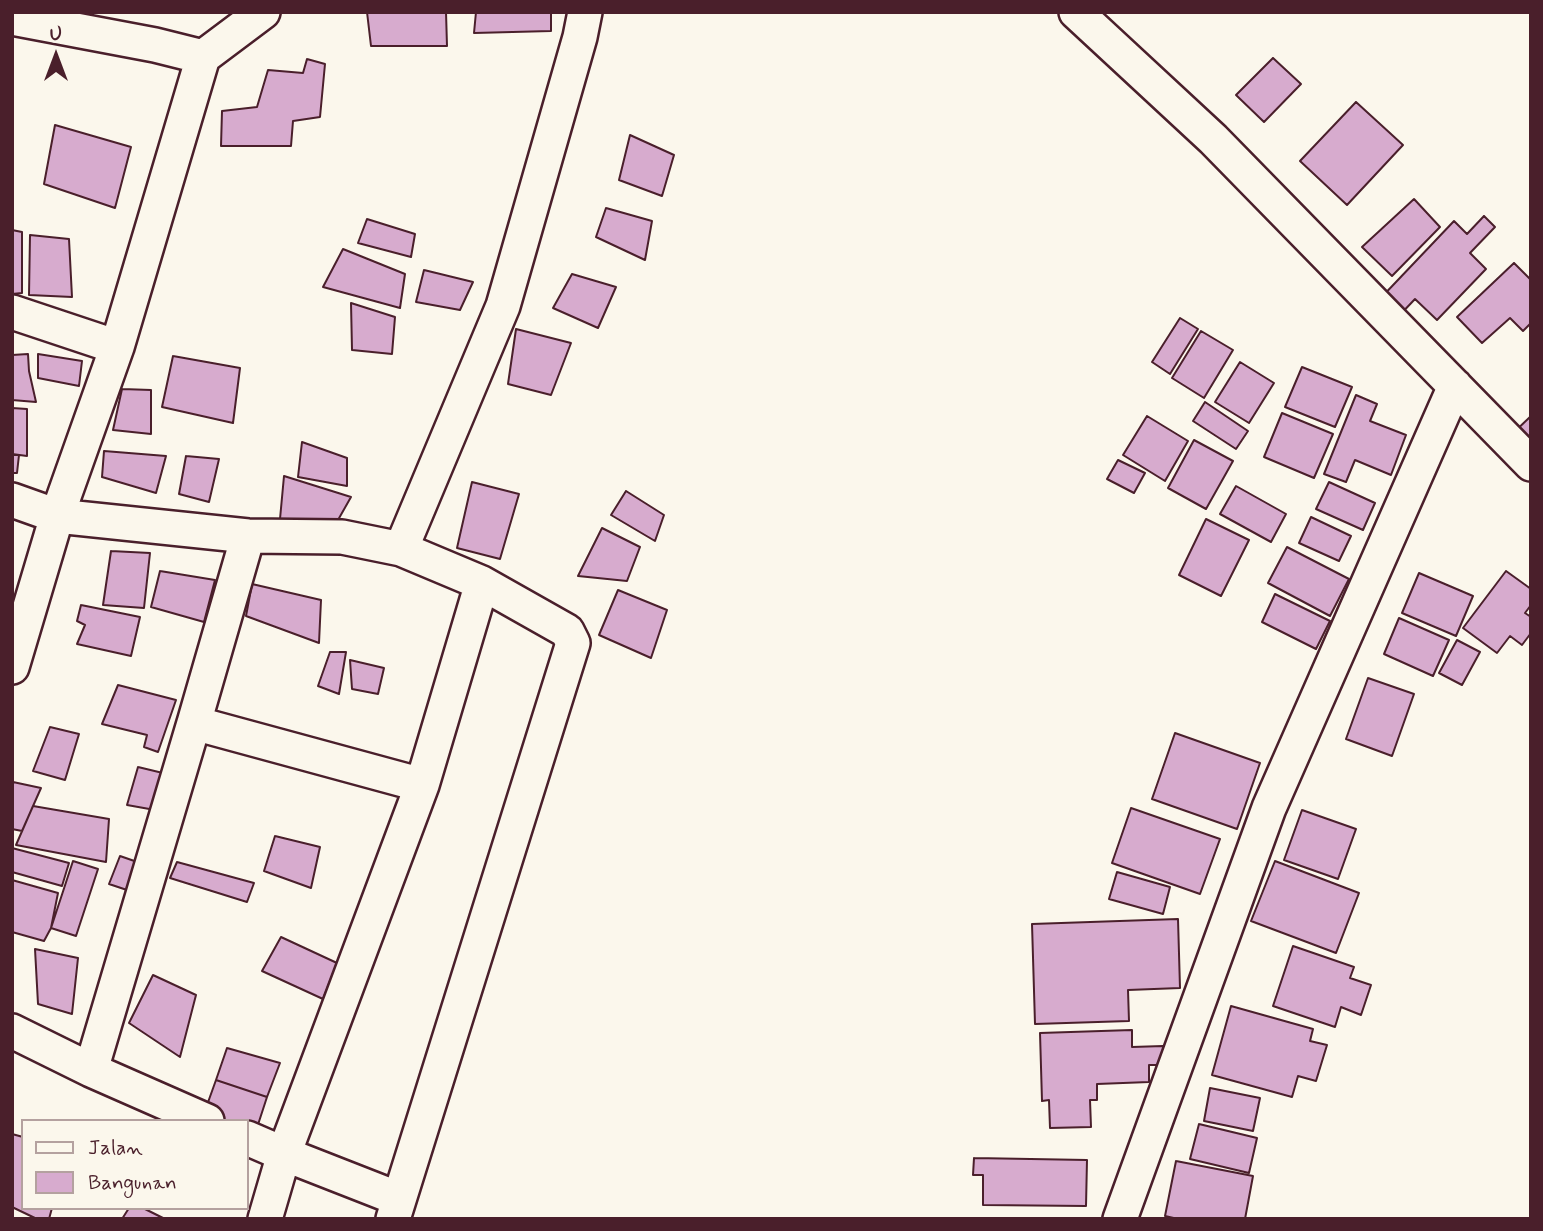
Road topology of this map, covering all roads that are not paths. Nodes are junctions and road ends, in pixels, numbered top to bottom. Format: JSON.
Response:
{"nodes":[{"id":1,"x":263,"y":12,"type":"edge"},
{"id":2,"x":585,"y":12,"type":"edge"},
{"id":3,"x":1076,"y":12,"type":"edge"},
{"id":4,"x":12,"y":18,"type":"edge"},
{"id":5,"x":203,"y":57,"type":"junction"},
{"id":6,"x":12,"y":312,"type":"edge"},
{"id":7,"x":117,"y":347,"type":"junction"},
{"id":8,"x":1455,"y":386,"type":"junction"},
{"id":9,"x":1531,"y":464,"type":"edge"},
{"id":10,"x":12,"y":500,"type":"edge"},
{"id":11,"x":57,"y":516,"type":"junction"},
{"id":12,"x":248,"y":536,"type":"junction"},
{"id":13,"x":401,"y":550,"type":"junction"},
{"id":14,"x":482,"y":583,"type":"junction"},
{"id":15,"x":12,"y":667,"type":"edge"},
{"id":16,"x":194,"y":723,"type":"junction"},
{"id":17,"x":422,"y":785,"type":"junction"},
{"id":18,"x":12,"y":1031,"type":"edge"},
{"id":19,"x":91,"y":1070,"type":"junction"},
{"id":20,"x":202,"y":1119,"type":"edge"},
{"id":21,"x":248,"y":1138,"type":"edge"},
{"id":22,"x":284,"y":1154,"type":"junction"},
{"id":23,"x":396,"y":1209,"type":"edge"},
{"id":24,"x":265,"y":1219,"type":"edge"},
{"id":25,"x":1120,"y":1219,"type":"edge"}],
"edges":[{"from":1,"to":5,"type":"street"},
{"from":2,"to":13,"type":"street"},
{"from":3,"to":8,"type":"street"},
{"from":4,"to":5,"type":"street"},
{"from":5,"to":7,"type":"street"},
{"from":6,"to":7,"type":"street"},
{"from":7,"to":11,"type":"street"},
{"from":8,"to":9,"type":"street"},
{"from":8,"to":25,"type":"street"},
{"from":10,"to":11,"type":"street"},
{"from":11,"to":12,"type":"street"},
{"from":11,"to":15,"type":"street"},
{"from":12,"to":13,"type":"street"},
{"from":12,"to":16,"type":"street"},
{"from":13,"to":14,"type":"street"},
{"from":14,"to":17,"type":"street"},
{"from":14,"to":23,"type":"street"},
{"from":16,"to":17,"type":"street"},
{"from":16,"to":19,"type":"street"},
{"from":17,"to":22,"type":"street"},
{"from":18,"to":19,"type":"street"},
{"from":19,"to":20,"type":"street"},
{"from":21,"to":22,"type":"street"},
{"from":22,"to":23,"type":"street"},
{"from":22,"to":24,"type":"street"}]}
